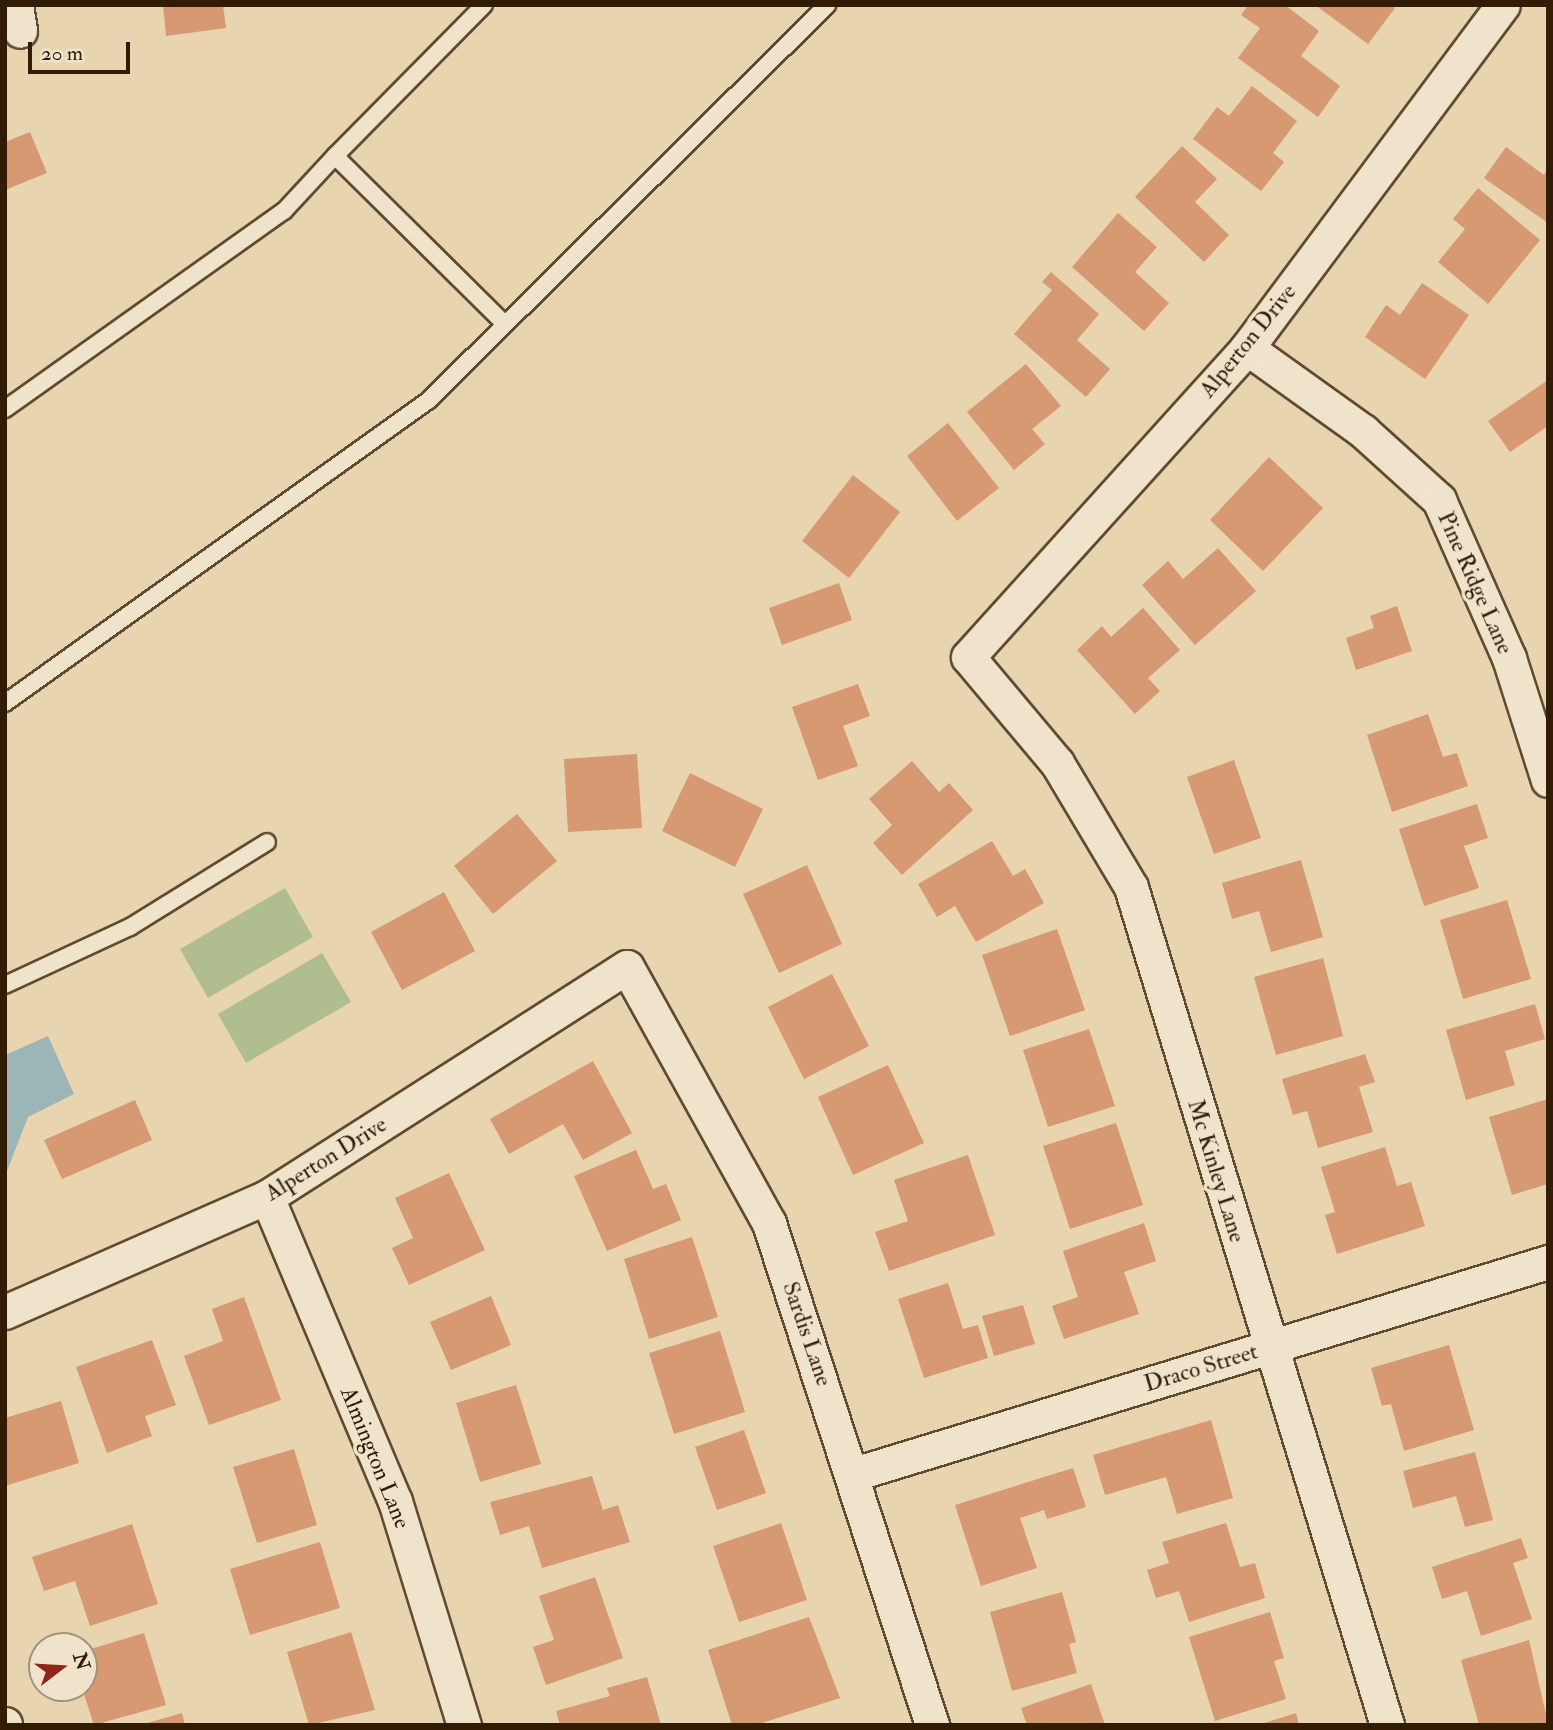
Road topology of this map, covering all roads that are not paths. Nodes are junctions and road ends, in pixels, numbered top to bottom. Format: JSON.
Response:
{"nodes":[{"id":1,"x":484,"y":5,"type":"edge"},
{"id":2,"x":827,"y":5,"type":"edge"},
{"id":3,"x":1503,"y":5,"type":"edge"},
{"id":4,"x":335,"y":156,"type":"junction"},
{"id":5,"x":505,"y":324,"type":"junction"},
{"id":6,"x":1247,"y":348,"type":"junction"},
{"id":7,"x":5,"y":409,"type":"edge"},
{"id":8,"x":968,"y":657,"type":"joint"},
{"id":9,"x":5,"y":703,"type":"edge"},
{"id":10,"x":1548,"y":780,"type":"edge"},
{"id":11,"x":267,"y":842,"type":"dead end"},
{"id":12,"x":627,"y":967,"type":"joint"},
{"id":13,"x":5,"y":985,"type":"edge"},
{"id":14,"x":267,"y":1198,"type":"junction"},
{"id":15,"x":1548,"y":1262,"type":"edge"},
{"id":16,"x":5,"y":1312,"type":"edge"},
{"id":17,"x":1269,"y":1347,"type":"junction"},
{"id":18,"x":854,"y":1474,"type":"junction"},
{"id":19,"x":464,"y":1725,"type":"edge"},
{"id":20,"x":932,"y":1725,"type":"edge"},
{"id":21,"x":1387,"y":1725,"type":"edge"}],
"edges":[{"from":1,"to":4,"type":"lane"},
{"from":2,"to":5,"type":"lane"},
{"from":3,"to":6,"type":"street","name":"Alperton Drive"},
{"from":4,"to":5,"type":"lane"},
{"from":4,"to":7,"type":"lane"},
{"from":5,"to":9,"type":"lane"},
{"from":6,"to":8,"type":"street","name":"Alperton Drive"},
{"from":6,"to":10,"type":"street","name":"Pine Ridge Lane"},
{"from":8,"to":17,"type":"street","name":"Mc Kinley Lane"},
{"from":11,"to":13,"type":"lane"},
{"from":12,"to":14,"type":"street","name":"Alperton Drive"},
{"from":12,"to":18,"type":"street","name":"Sardis Lane"},
{"from":14,"to":16,"type":"street","name":"Alperton Drive"},
{"from":14,"to":19,"type":"street","name":"Almington Lane"},
{"from":15,"to":17,"type":"street","name":"Draco Street"},
{"from":17,"to":18,"type":"street","name":"Draco Street"},
{"from":17,"to":21,"type":"street","name":"Mc Kinley Lane"},
{"from":18,"to":20,"type":"street","name":"Sardis Lane"}]}
